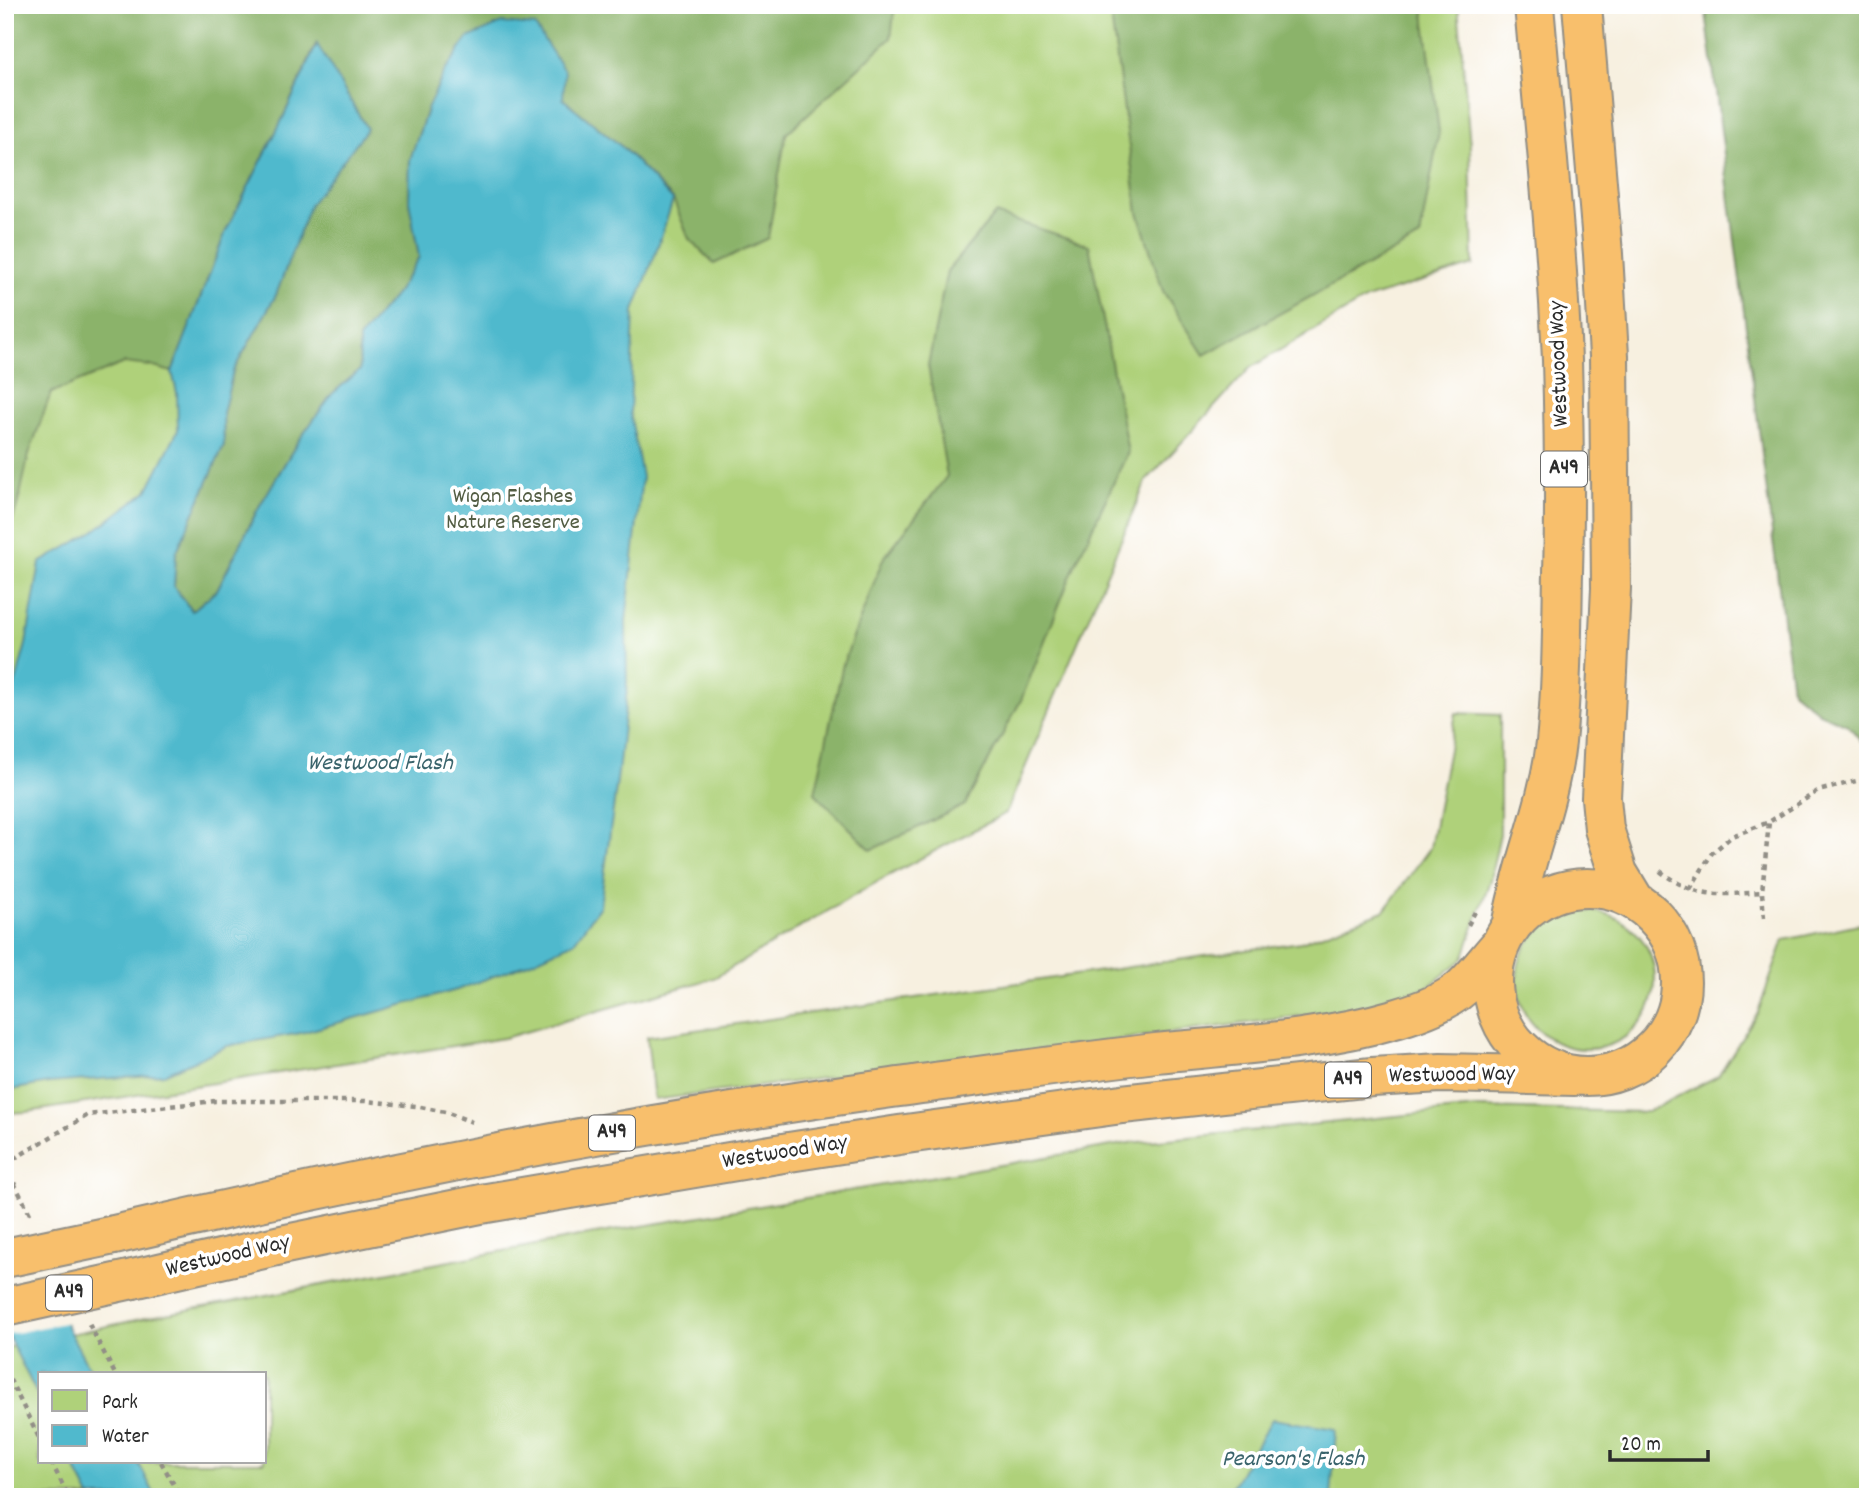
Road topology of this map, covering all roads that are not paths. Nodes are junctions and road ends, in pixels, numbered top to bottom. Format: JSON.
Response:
{"nodes":[{"id":1,"x":1534,"y":5,"type":"edge"},
{"id":2,"x":1582,"y":5,"type":"edge"},
{"id":3,"x":1635,"y":901,"type":"junction"},
{"id":4,"x":1506,"y":935,"type":"junction"},
{"id":5,"x":1575,"y":1076,"type":"junction"},
{"id":6,"x":5,"y":1258,"type":"edge"},
{"id":7,"x":5,"y":1307,"type":"edge"}],
"edges":[{"from":1,"to":4,"type":"highway","name":"Westwood Way","number":"A49"},
{"from":2,"to":3,"type":"highway","name":"Westwood Way","number":"A49"},
{"from":3,"to":4,"type":"highway","number":"A49"},
{"from":3,"to":5,"type":"highway","number":"A49"},
{"from":4,"to":5,"type":"highway","number":"A49"},
{"from":4,"to":6,"type":"highway","name":"Westwood Way","number":"A49","bridge":true},
{"from":5,"to":7,"type":"highway","name":"Westwood Way","number":"A49","bridge":true}]}
